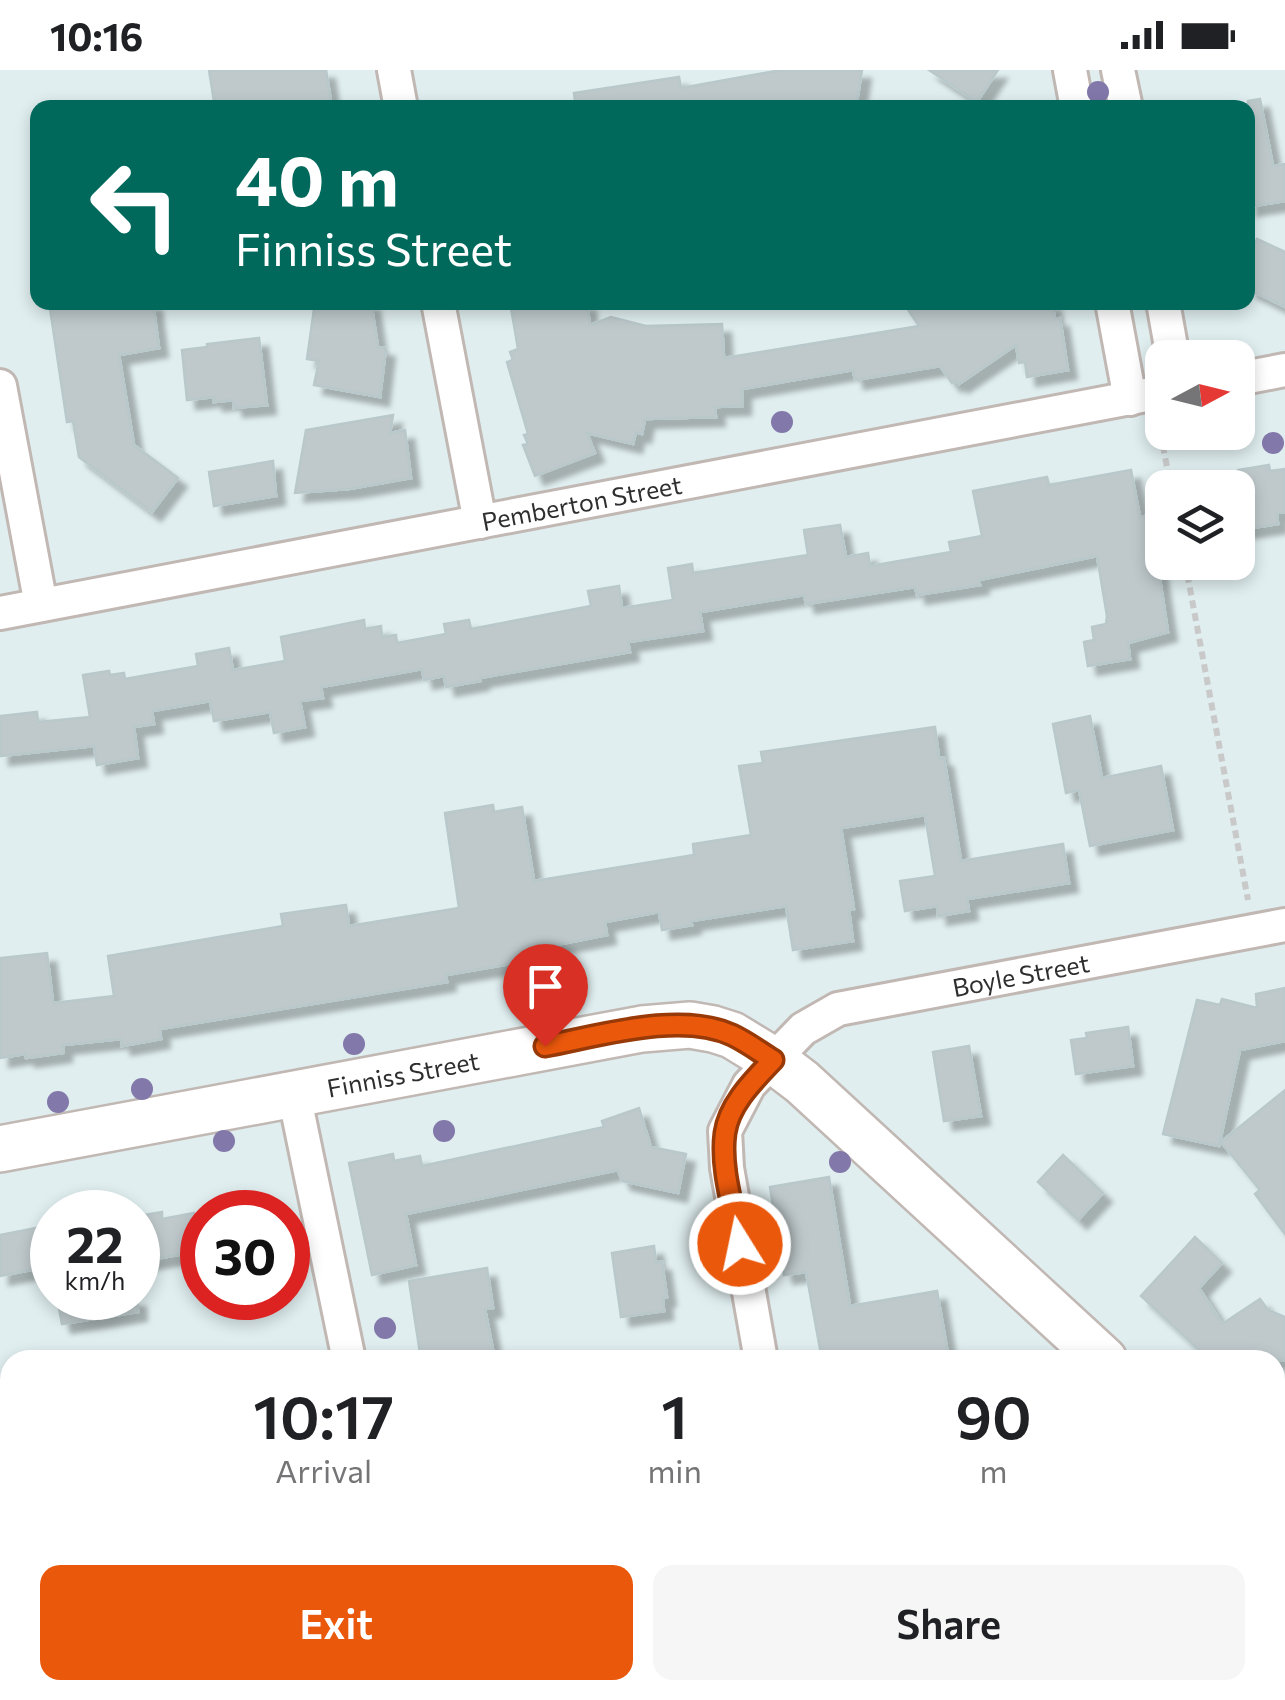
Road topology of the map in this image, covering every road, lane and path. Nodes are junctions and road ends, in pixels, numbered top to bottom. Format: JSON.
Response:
{"nodes":[{"id":1,"x":1070,"y":70,"type":"edge"},
{"id":2,"x":1118,"y":70,"type":"edge"},
{"id":3,"x":1076,"y":100,"type":"edge"},
{"id":4,"x":1124,"y":100,"type":"edge"},
{"id":5,"x":440,"y":310,"type":"edge"},
{"id":6,"x":1115,"y":310,"type":"edge"},
{"id":7,"x":1164,"y":310,"type":"edge"},
{"id":8,"x":1170,"y":340,"type":"edge"},
{"id":9,"x":1285,"y":370,"type":"edge"},
{"id":10,"x":1255,"y":376,"type":"edge"},
{"id":11,"x":1145,"y":385,"type":"edge"},
{"id":12,"x":0,"y":386,"type":"edge"},
{"id":13,"x":1145,"y":396,"type":"edge"},
{"id":14,"x":480,"y":522,"type":"junction"},
{"id":15,"x":1189,"y":580,"type":"edge"},
{"id":16,"x":41,"y":604,"type":"junction"},
{"id":17,"x":0,"y":612,"type":"edge"},
{"id":18,"x":1269,"y":928,"type":"edge"},
{"id":19,"x":773,"y":1060,"type":"junction"},
{"id":20,"x":294,"y":1094,"type":"junction"},
{"id":21,"x":0,"y":1148,"type":"edge"},
{"id":22,"x":347,"y":1350,"type":"edge"},
{"id":23,"x":760,"y":1350,"type":"edge"},
{"id":24,"x":1093,"y":1350,"type":"edge"}],
"edges":[{"from":1,"to":3,"type":"street"},
{"from":2,"to":4,"type":"street"},
{"from":5,"to":14,"type":"street"},
{"from":6,"to":11,"type":"street"},
{"from":7,"to":8,"type":"street"},
{"from":9,"to":10,"type":"street"},
{"from":12,"to":16,"type":"street"},
{"from":13,"to":14,"type":"street","name":"Pemberton Street"},
{"from":14,"to":16,"type":"street","name":"Pemberton Street"},
{"from":15,"to":18,"type":"path"},
{"from":16,"to":17,"type":"street","name":"Pemberton Street"},
{"from":18,"to":19,"type":"street","name":"Boyle Street"},
{"from":19,"to":20,"type":"street","name":"Finniss Street"},
{"from":19,"to":23,"type":"street","name":"Boyle Street"},
{"from":19,"to":24,"type":"street","name":"Finniss Street"},
{"from":20,"to":21,"type":"street","name":"Finniss Street"},
{"from":20,"to":22,"type":"street"}]}
